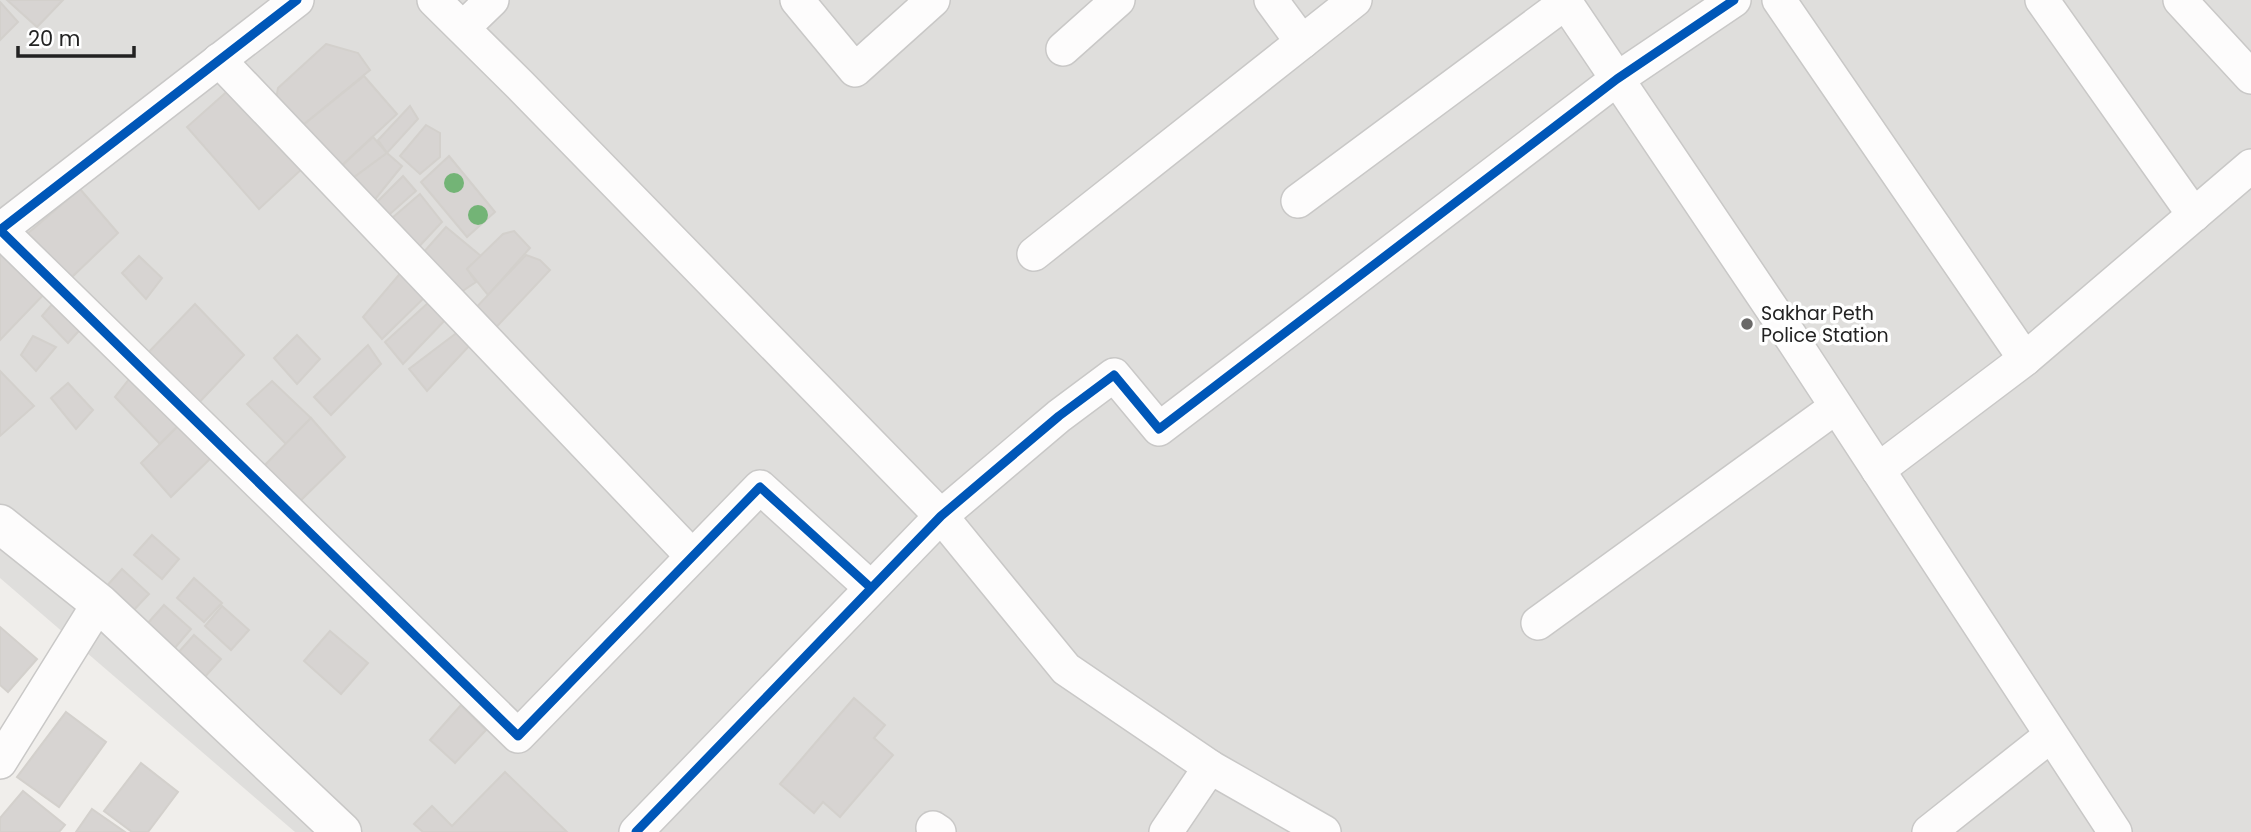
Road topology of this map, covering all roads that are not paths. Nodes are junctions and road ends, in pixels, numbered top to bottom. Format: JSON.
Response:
{"nodes":[{"id":1,"x":297,"y":0,"type":"edge"},
{"id":2,"x":434,"y":0,"type":"edge"},
{"id":3,"x":492,"y":0,"type":"edge"},
{"id":4,"x":797,"y":0,"type":"edge"},
{"id":5,"x":933,"y":0,"type":"edge"},
{"id":6,"x":1118,"y":0,"type":"edge"},
{"id":7,"x":1271,"y":0,"type":"edge"},
{"id":8,"x":1355,"y":0,"type":"edge"},
{"id":9,"x":1734,"y":0,"type":"edge"},
{"id":10,"x":1779,"y":0,"type":"edge"},
{"id":11,"x":2042,"y":0,"type":"edge"},
{"id":12,"x":2180,"y":0,"type":"edge"},
{"id":13,"x":1564,"y":1,"type":"edge"},
{"id":14,"x":463,"y":29,"type":"junction"},
{"id":15,"x":1302,"y":41,"type":"junction"},
{"id":16,"x":1063,"y":49,"type":"dead end"},
{"id":17,"x":219,"y":60,"type":"junction"},
{"id":18,"x":2251,"y":77,"type":"edge"},
{"id":19,"x":1618,"y":79,"type":"junction"},
{"id":20,"x":2251,"y":166,"type":"edge"},
{"id":21,"x":1298,"y":201,"type":"dead end"},
{"id":22,"x":2194,"y":215,"type":"junction"},
{"id":23,"x":1034,"y":254,"type":"dead end"},
{"id":24,"x":2025,"y":359,"type":"junction"},
{"id":25,"x":1836,"y":407,"type":"junction"},
{"id":26,"x":1878,"y":470,"type":"junction"},
{"id":27,"x":941,"y":516,"type":"junction"},
{"id":28,"x":0,"y":524,"type":"edge"},
{"id":29,"x":692,"y":556,"type":"junction"},
{"id":30,"x":871,"y":588,"type":"junction"},
{"id":31,"x":99,"y":603,"type":"junction"},
{"id":32,"x":1538,"y":623,"type":"dead end"},
{"id":33,"x":2050,"y":736,"type":"junction"},
{"id":34,"x":0,"y":762,"type":"edge"},
{"id":35,"x":1210,"y":767,"type":"junction"},
{"id":36,"x":342,"y":832,"type":"edge"},
{"id":37,"x":636,"y":832,"type":"edge"},
{"id":38,"x":1166,"y":832,"type":"edge"},
{"id":39,"x":1324,"y":832,"type":"edge"},
{"id":40,"x":1929,"y":832,"type":"edge"},
{"id":41,"x":2115,"y":832,"type":"edge"}],
"edges":[{"from":1,"to":17,"type":"street"},
{"from":2,"to":14,"type":"street"},
{"from":3,"to":14,"type":"street"},
{"from":4,"to":5,"type":"street"},
{"from":6,"to":16,"type":"street"},
{"from":7,"to":15,"type":"street"},
{"from":8,"to":15,"type":"street"},
{"from":9,"to":19,"type":"street"},
{"from":10,"to":24,"type":"street"},
{"from":11,"to":22,"type":"street"},
{"from":12,"to":18,"type":"street"},
{"from":13,"to":19,"type":"street"},
{"from":13,"to":21,"type":"street"},
{"from":14,"to":27,"type":"street"},
{"from":15,"to":23,"type":"street"},
{"from":17,"to":29,"type":"street"},
{"from":17,"to":29,"type":"street"},
{"from":19,"to":25,"type":"street"},
{"from":19,"to":27,"type":"street"},
{"from":20,"to":22,"type":"street"},
{"from":22,"to":24,"type":"street"},
{"from":24,"to":26,"type":"street"},
{"from":25,"to":26,"type":"street"},
{"from":25,"to":32,"type":"street"},
{"from":26,"to":33,"type":"street"},
{"from":27,"to":30,"type":"street"},
{"from":27,"to":35,"type":"street"},
{"from":28,"to":31,"type":"street"},
{"from":29,"to":30,"type":"street"},
{"from":30,"to":37,"type":"street"},
{"from":31,"to":34,"type":"street"},
{"from":31,"to":36,"type":"street"},
{"from":33,"to":40,"type":"street"},
{"from":33,"to":41,"type":"street"},
{"from":35,"to":38,"type":"street"},
{"from":35,"to":39,"type":"street"}]}
